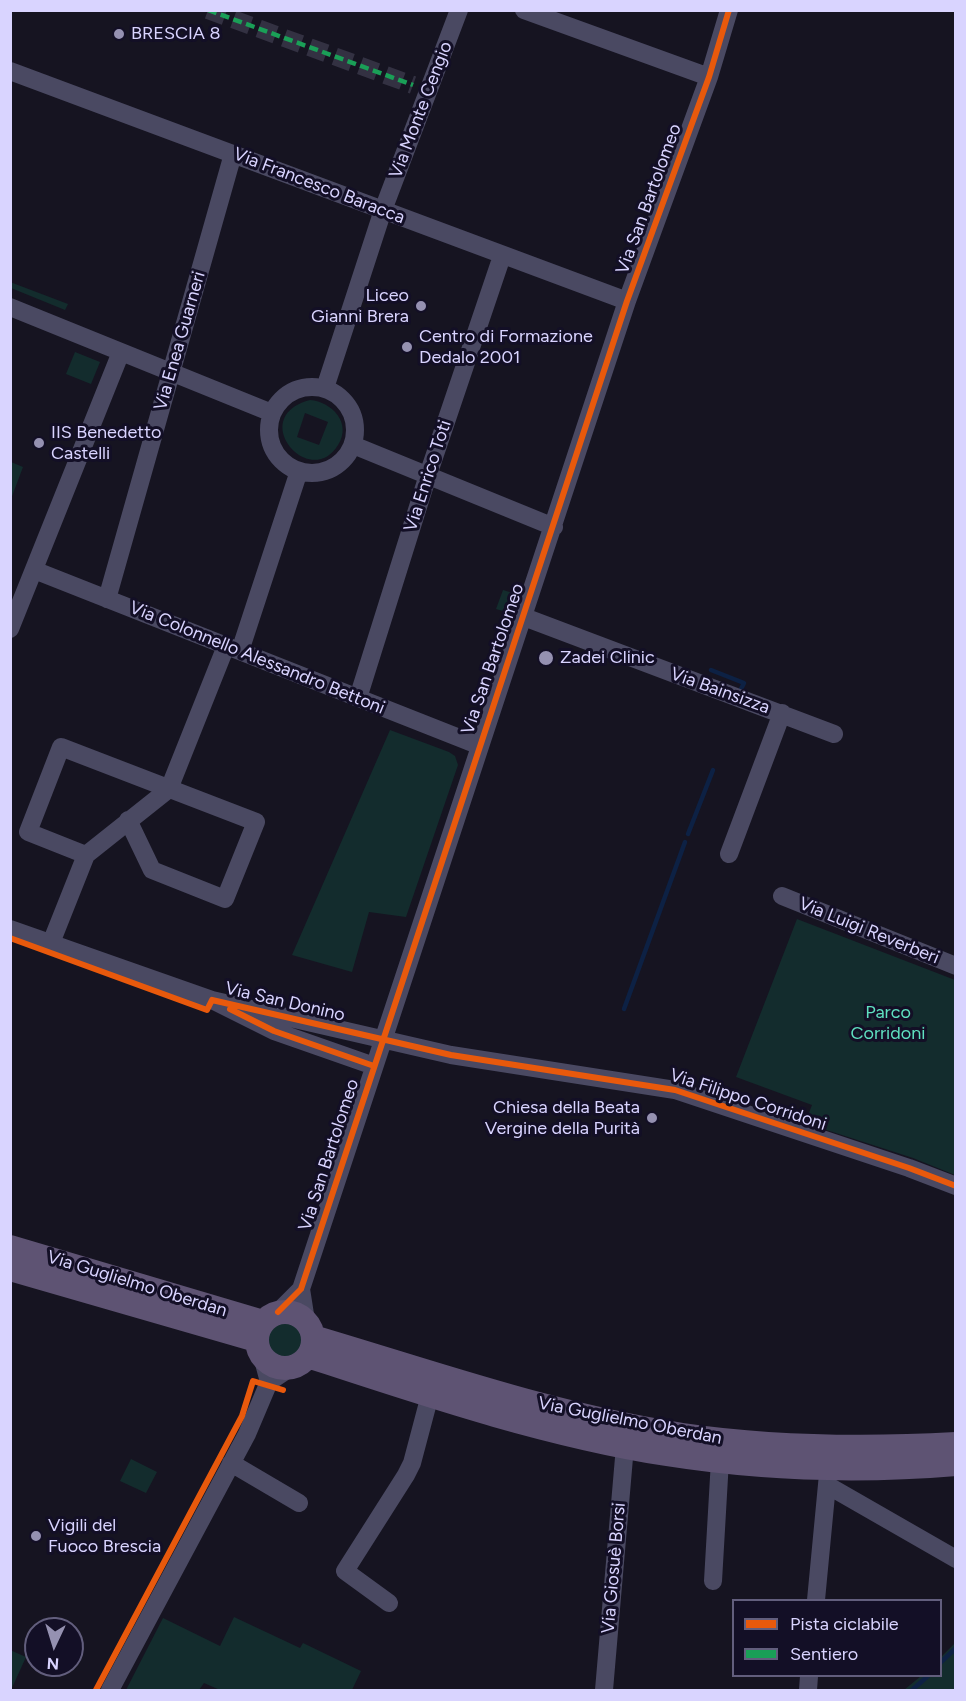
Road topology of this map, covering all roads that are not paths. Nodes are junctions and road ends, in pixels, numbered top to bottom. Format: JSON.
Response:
{"nodes":[{"id":1,"x":459,"y":10,"type":"edge"},
{"id":2,"x":524,"y":10,"type":"edge"},
{"id":3,"x":729,"y":10,"type":"edge"},
{"id":4,"x":10,"y":71,"type":"edge"},
{"id":5,"x":709,"y":76,"type":"junction"},
{"id":6,"x":233,"y":154,"type":"junction"},
{"id":7,"x":383,"y":210,"type":"junction"},
{"id":8,"x":502,"y":256,"type":"junction"},
{"id":9,"x":627,"y":301,"type":"junction"},
{"id":10,"x":10,"y":307,"type":"edge"},
{"id":11,"x":121,"y":352,"type":"junction"},
{"id":12,"x":171,"y":373,"type":"junction"},
{"id":13,"x":325,"y":388,"type":"junction"},
{"id":14,"x":272,"y":413,"type":"junction"},
{"id":15,"x":353,"y":445,"type":"junction"},
{"id":16,"x":299,"y":471,"type":"junction"},
{"id":17,"x":428,"y":475,"type":"junction"},
{"id":18,"x":554,"y":527,"type":"junction"},
{"id":19,"x":34,"y":570,"type":"junction"},
{"id":20,"x":107,"y":599,"type":"junction"},
{"id":21,"x":524,"y":617,"type":"junction"},
{"id":22,"x":10,"y":629,"type":"edge"},
{"id":23,"x":233,"y":648,"type":"junction"},
{"id":24,"x":358,"y":698,"type":"junction"},
{"id":25,"x":782,"y":713,"type":"junction"},
{"id":26,"x":834,"y":734,"type":"dead end"},
{"id":27,"x":480,"y":746,"type":"junction"},
{"id":28,"x":169,"y":789,"type":"junction"},
{"id":29,"x":128,"y":820,"type":"junction"},
{"id":30,"x":729,"y":854,"type":"dead end"},
{"id":31,"x":86,"y":855,"type":"junction"},
{"id":32,"x":782,"y":896,"type":"dead end"},
{"id":33,"x":10,"y":928,"type":"edge"},
{"id":34,"x":51,"y":943,"type":"junction"},
{"id":35,"x":956,"y":966,"type":"edge"},
{"id":36,"x":212,"y":1000,"type":"junction"},
{"id":37,"x":383,"y":1041,"type":"junction"},
{"id":38,"x":374,"y":1066,"type":"junction"},
{"id":39,"x":956,"y":1186,"type":"edge"},
{"id":40,"x":10,"y":1247,"type":"edge"},
{"id":41,"x":10,"y":1269,"type":"edge"},
{"id":42,"x":301,"y":1289,"type":"junction"},
{"id":43,"x":265,"y":1333,"type":"junction"},
{"id":44,"x":304,"y":1345,"type":"junction"},
{"id":45,"x":269,"y":1382,"type":"junction"},
{"id":46,"x":430,"y":1395,"type":"junction"},
{"id":47,"x":772,"y":1444,"type":"junction"},
{"id":48,"x":956,"y":1444,"type":"edge"},
{"id":49,"x":625,"y":1446,"type":"junction"},
{"id":50,"x":720,"y":1460,"type":"junction"},
{"id":51,"x":231,"y":1463,"type":"junction"},
{"id":52,"x":956,"y":1464,"type":"edge"},
{"id":53,"x":831,"y":1473,"type":"junction"},
{"id":54,"x":299,"y":1503,"type":"dead end"},
{"id":55,"x":956,"y":1559,"type":"edge"},
{"id":56,"x":713,"y":1581,"type":"dead end"},
{"id":57,"x":816,"y":1599,"type":"edge"},
{"id":58,"x":389,"y":1603,"type":"dead end"},
{"id":59,"x":110,"y":1690,"type":"edge"},
{"id":60,"x":604,"y":1690,"type":"edge"}],
"edges":[{"from":1,"to":7,"type":"street","name":"Via Monte Cengio"},
{"from":2,"to":5,"type":"street"},
{"from":3,"to":5,"type":"street","name":"Via San Bartolomeo"},
{"from":4,"to":6,"type":"street","name":"Via Francesco Baracca"},
{"from":5,"to":9,"type":"street","name":"Via San Bartolomeo"},
{"from":6,"to":7,"type":"street","name":"Via Francesco Baracca"},
{"from":6,"to":12,"type":"street","name":"Via Enea Guarneri"},
{"from":7,"to":8,"type":"street","name":"Via Francesco Baracca"},
{"from":7,"to":13,"type":"street","name":"Via Monte Cengio"},
{"from":8,"to":9,"type":"street","name":"Via Francesco Baracca"},
{"from":8,"to":17,"type":"street","name":"Via Enrico Toti"},
{"from":9,"to":18,"type":"street","name":"Via San Bartolomeo"},
{"from":10,"to":11,"type":"street"},
{"from":11,"to":12,"type":"street"},
{"from":11,"to":19,"type":"street"},
{"from":12,"to":14,"type":"street"},
{"from":12,"to":20,"type":"street","name":"Via Enea Guarneri"},
{"from":13,"to":14,"type":"street"},
{"from":13,"to":15,"type":"street"},
{"from":14,"to":16,"type":"street"},
{"from":15,"to":16,"type":"street"},
{"from":15,"to":17,"type":"street"},
{"from":16,"to":23,"type":"street"},
{"from":17,"to":18,"type":"street"},
{"from":17,"to":24,"type":"street","name":"Via Enrico Toti"},
{"from":18,"to":21,"type":"street","name":"Via San Bartolomeo"},
{"from":19,"to":20,"type":"street","name":"Via Colonnello Alessandro Bettoni"},
{"from":19,"to":22,"type":"street"},
{"from":20,"to":23,"type":"street","name":"Via Colonnello Alessandro Bettoni"},
{"from":21,"to":25,"type":"street","name":"Via Bainsizza"},
{"from":21,"to":27,"type":"street","name":"Via San Bartolomeo"},
{"from":23,"to":24,"type":"street","name":"Via Colonnello Alessandro Bettoni"},
{"from":23,"to":28,"type":"street"},
{"from":24,"to":27,"type":"street","name":"Via Colonnello Alessandro Bettoni"},
{"from":25,"to":26,"type":"street","name":"Via Bainsizza"},
{"from":25,"to":30,"type":"street","name":"Via Bainsizza"},
{"from":27,"to":37,"type":"street","name":"Via San Bartolomeo"},
{"from":28,"to":29,"type":"street"},
{"from":28,"to":29,"type":"street"},
{"from":28,"to":31,"type":"street"},
{"from":29,"to":31,"type":"street"},
{"from":31,"to":34,"type":"street"},
{"from":32,"to":35,"type":"street","name":"Via Luigi Reverberi"},
{"from":33,"to":34,"type":"street","name":"Via San Donino"},
{"from":34,"to":36,"type":"street","name":"Via San Donino"},
{"from":36,"to":37,"type":"street","name":"Via San Donino"},
{"from":36,"to":38,"type":"street","name":"Via San Donino"},
{"from":37,"to":38,"type":"street","name":"Via San Bartolomeo"},
{"from":37,"to":39,"type":"street","name":"Via Filippo Corridoni"},
{"from":38,"to":42,"type":"street","name":"Via San Bartolomeo"},
{"from":40,"to":43,"type":"main road","name":"Via Guglielmo Oberdan"},
{"from":41,"to":43,"type":"main road","name":"Via Guglielmo Oberdan"},
{"from":42,"to":43,"type":"street","name":"Via San Bartolomeo"},
{"from":42,"to":44,"type":"street","name":"Via San Bartolomeo"},
{"from":43,"to":44,"type":"main road","name":"Via Guglielmo Oberdan"},
{"from":43,"to":44,"type":"main road","name":"Via Guglielmo Oberdan"},
{"from":43,"to":45,"type":"street"},
{"from":44,"to":45,"type":"street"},
{"from":44,"to":46,"type":"main road","name":"Via Guglielmo Oberdan"},
{"from":44,"to":47,"type":"main road","name":"Via Guglielmo Oberdan"},
{"from":45,"to":51,"type":"street"},
{"from":46,"to":49,"type":"main road","name":"Via Guglielmo Oberdan"},
{"from":46,"to":58,"type":"street"},
{"from":47,"to":48,"type":"main road","name":"Via Guglielmo Oberdan"},
{"from":47,"to":53,"type":"main road"},
{"from":49,"to":50,"type":"main road","name":"Via Guglielmo Oberdan"},
{"from":49,"to":60,"type":"street","name":"Via Giosuè Borsi"},
{"from":50,"to":53,"type":"main road","name":"Via Guglielmo Oberdan"},
{"from":50,"to":56,"type":"street","name":"Via Guglielmo Oberdan"},
{"from":51,"to":54,"type":"street"},
{"from":51,"to":59,"type":"street"},
{"from":52,"to":53,"type":"main road","name":"Via Guglielmo Oberdan"},
{"from":53,"to":55,"type":"street","name":"Via Guglielmo Oberdan"},
{"from":53,"to":57,"type":"street"}]}
